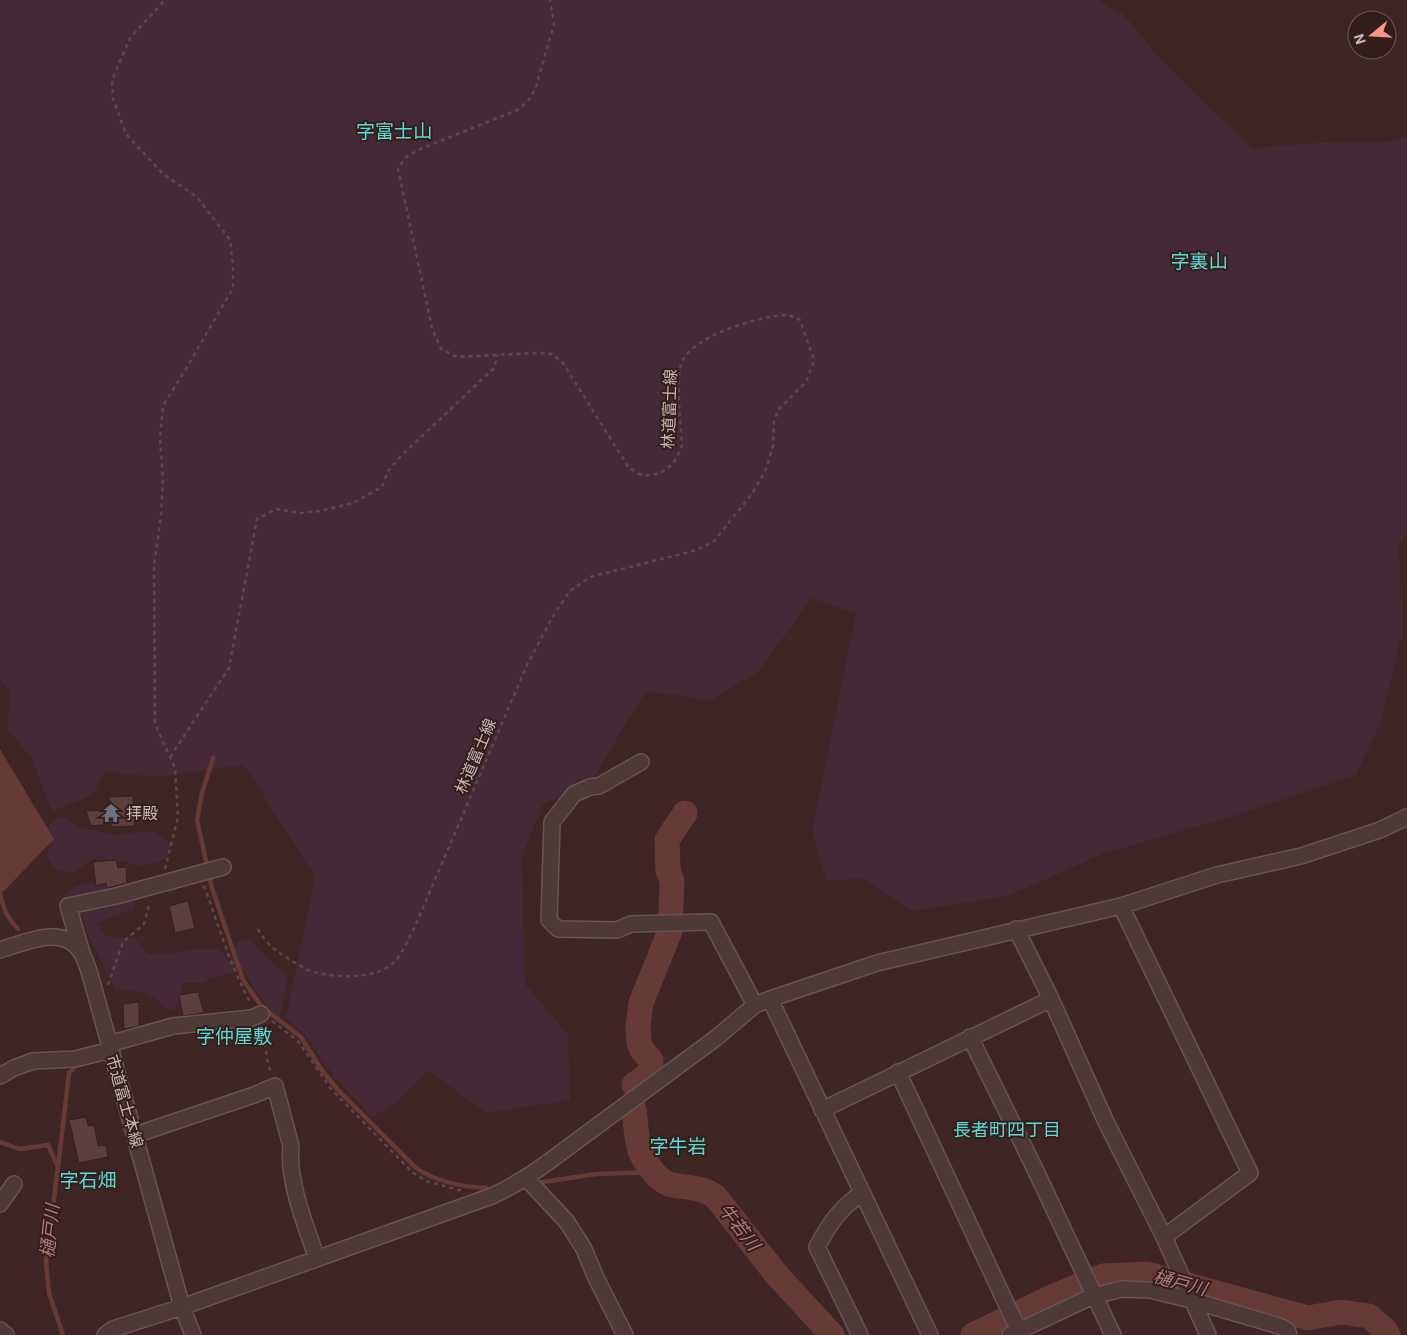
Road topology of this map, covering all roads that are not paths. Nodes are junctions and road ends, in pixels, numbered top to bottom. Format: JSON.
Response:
{"nodes":[{"id":1,"x":641,"y":762,"type":"dead end"},
{"id":2,"x":1407,"y":817,"type":"edge"},
{"id":3,"x":213,"y":869,"type":"dead end"},
{"id":4,"x":1121,"y":906,"type":"junction"},
{"id":5,"x":1016,"y":929,"type":"junction"},
{"id":6,"x":0,"y":950,"type":"edge"},
{"id":7,"x":84,"y":959,"type":"junction"},
{"id":8,"x":770,"y":999,"type":"junction"},
{"id":9,"x":1051,"y":999,"type":"junction"},
{"id":10,"x":755,"y":1006,"type":"junction"},
{"id":11,"x":261,"y":1014,"type":"road end"},
{"id":12,"x":970,"y":1037,"type":"junction"},
{"id":13,"x":110,"y":1047,"type":"junction"},
{"id":14,"x":898,"y":1072,"type":"junction"},
{"id":15,"x":0,"y":1076,"type":"edge"},
{"id":16,"x":822,"y":1110,"type":"junction"},
{"id":17,"x":135,"y":1135,"type":"junction"},
{"id":18,"x":526,"y":1178,"type":"junction"},
{"id":19,"x":14,"y":1184,"type":"dead end"},
{"id":20,"x":862,"y":1193,"type":"junction"},
{"id":21,"x":0,"y":1204,"type":"edge"},
{"id":22,"x":1164,"y":1237,"type":"junction"},
{"id":23,"x":317,"y":1259,"type":"junction"},
{"id":24,"x":1094,"y":1296,"type":"junction"},
{"id":25,"x":1192,"y":1300,"type":"junction"},
{"id":26,"x":182,"y":1307,"type":"junction"},
{"id":27,"x":0,"y":1330,"type":"edge"},
{"id":28,"x":1014,"y":1333,"type":"edge"},
{"id":29,"x":6,"y":1335,"type":"edge"},
{"id":30,"x":105,"y":1335,"type":"edge"},
{"id":31,"x":193,"y":1335,"type":"edge"},
{"id":32,"x":625,"y":1335,"type":"edge"},
{"id":33,"x":860,"y":1335,"type":"edge"},
{"id":34,"x":930,"y":1335,"type":"edge"},
{"id":35,"x":1113,"y":1335,"type":"edge"},
{"id":36,"x":1208,"y":1335,"type":"edge"},
{"id":37,"x":1289,"y":1335,"type":"edge"}],
"edges":[{"from":1,"to":10,"type":"street"},
{"from":2,"to":4,"type":"street"},
{"from":3,"to":7,"type":"street"},
{"from":4,"to":5,"type":"street"},
{"from":4,"to":22,"type":"street"},
{"from":5,"to":8,"type":"street"},
{"from":5,"to":9,"type":"street"},
{"from":6,"to":7,"type":"street","name":"市道富士本線"},
{"from":7,"to":13,"type":"street","name":"市道富士本線"},
{"from":8,"to":10,"type":"street"},
{"from":8,"to":16,"type":"street"},
{"from":9,"to":12,"type":"street"},
{"from":9,"to":22,"type":"street"},
{"from":10,"to":18,"type":"street"},
{"from":11,"to":13,"type":"street"},
{"from":12,"to":14,"type":"street"},
{"from":12,"to":24,"type":"street"},
{"from":13,"to":15,"type":"street"},
{"from":13,"to":17,"type":"street","name":"市道富士本線"},
{"from":14,"to":16,"type":"street"},
{"from":14,"to":28,"type":"street"},
{"from":16,"to":20,"type":"street"},
{"from":17,"to":23,"type":"street"},
{"from":17,"to":26,"type":"street","name":"市道富士本線"},
{"from":18,"to":23,"type":"street"},
{"from":18,"to":32,"type":"street"},
{"from":19,"to":21,"type":"street"},
{"from":20,"to":33,"type":"street"},
{"from":20,"to":34,"type":"street"},
{"from":22,"to":25,"type":"street"},
{"from":23,"to":26,"type":"street"},
{"from":24,"to":25,"type":"street"},
{"from":24,"to":28,"type":"street"},
{"from":24,"to":35,"type":"street"},
{"from":25,"to":36,"type":"street"},
{"from":25,"to":37,"type":"street"},
{"from":26,"to":30,"type":"street"},
{"from":26,"to":31,"type":"street","name":"市道富士本線"},
{"from":27,"to":29,"type":"street"}]}
